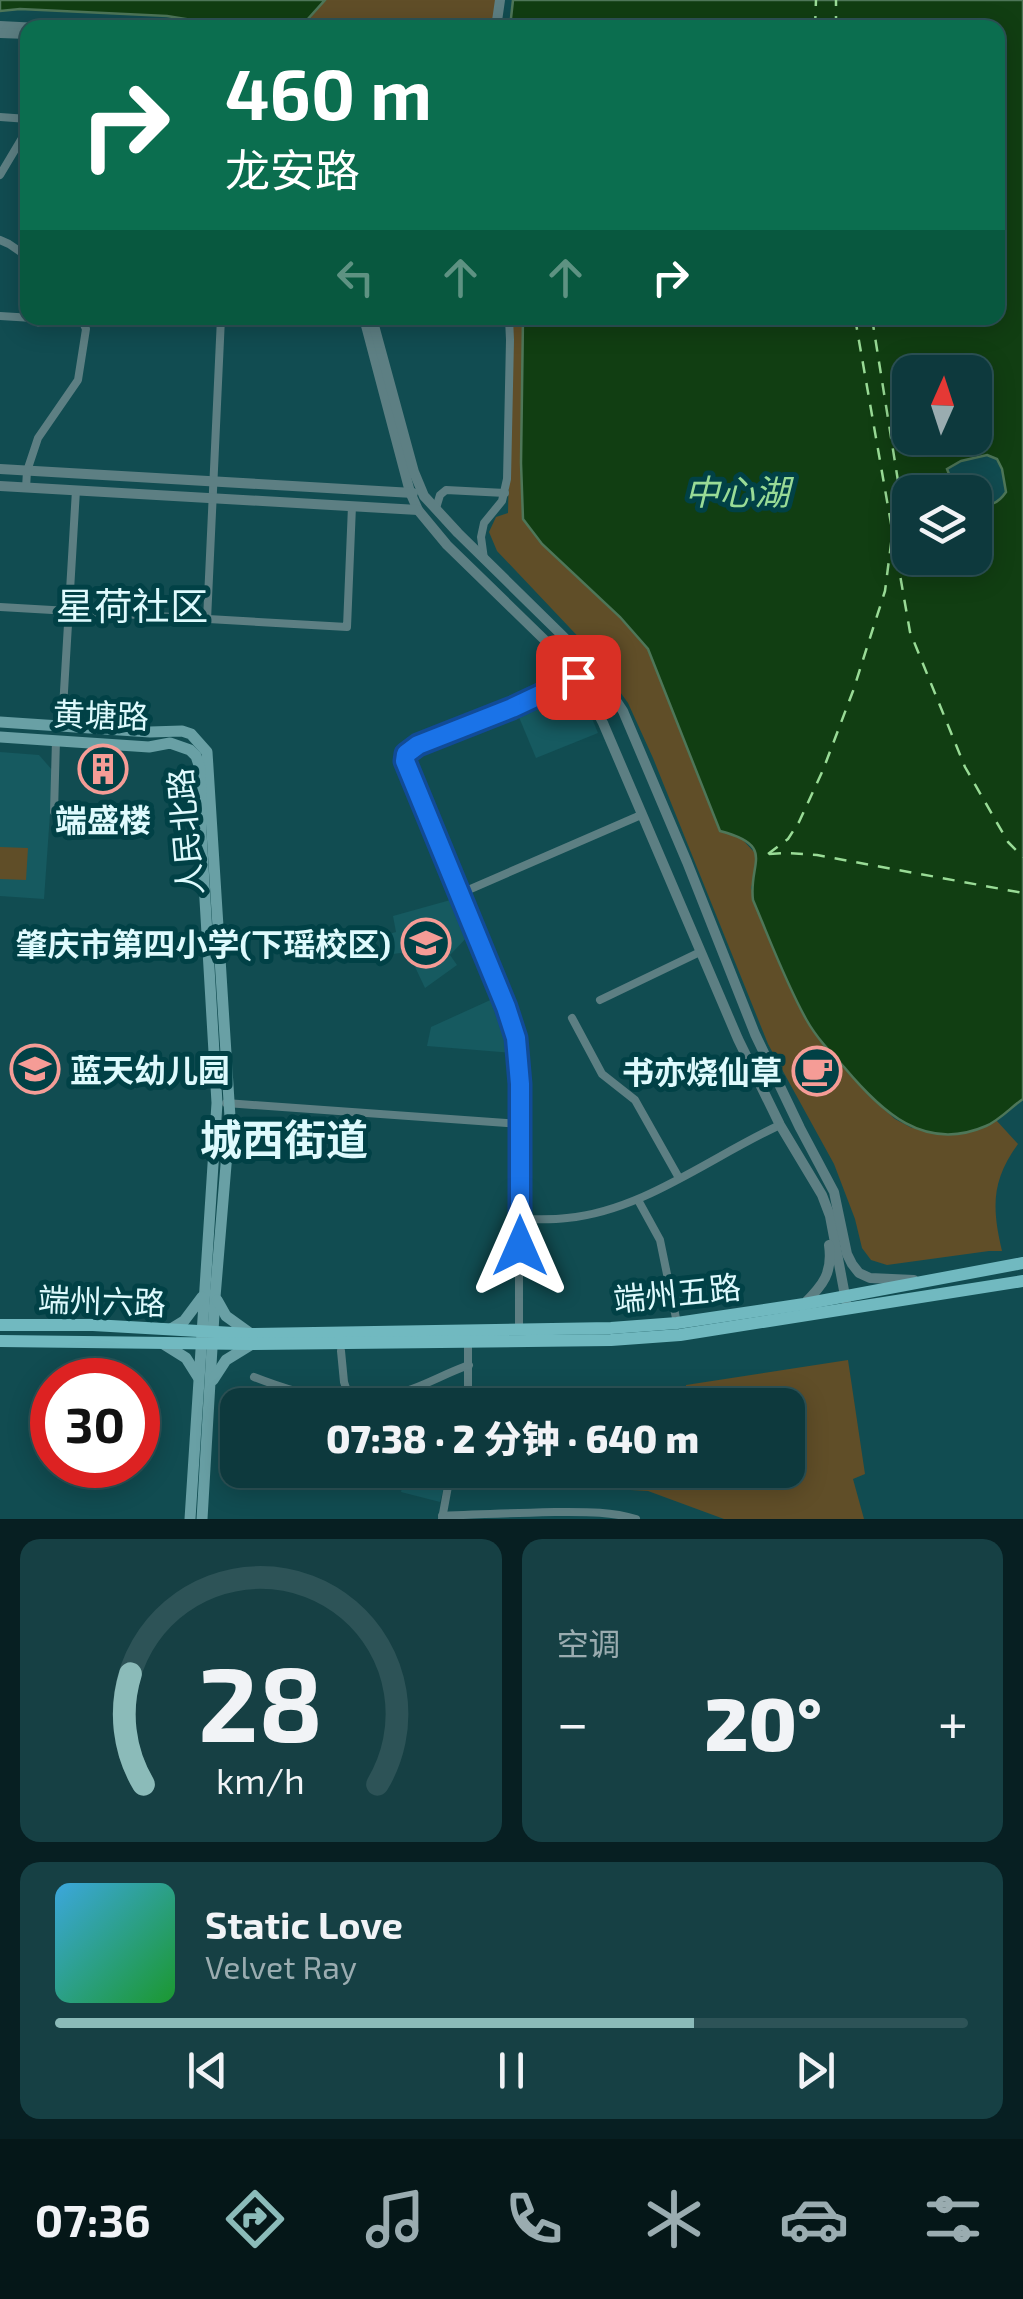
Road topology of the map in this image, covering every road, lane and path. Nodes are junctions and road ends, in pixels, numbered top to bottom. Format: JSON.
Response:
{"nodes":[{"id":1,"x":20,"y":142,"type":"edge"},
{"id":2,"x":0,"y":176,"type":"edge"},
{"id":3,"x":84,"y":325,"type":"edge"},
{"id":4,"x":221,"y":325,"type":"edge"},
{"id":5,"x":366,"y":325,"type":"edge"},
{"id":6,"x":374,"y":325,"type":"edge"},
{"id":7,"x":509,"y":325,"type":"edge"},
{"id":8,"x":0,"y":469,"type":"edge"},
{"id":9,"x":26,"y":471,"type":"junction"},
{"id":10,"x":213,"y":481,"type":"junction"},
{"id":11,"x":0,"y":486,"type":"edge"},
{"id":12,"x":26,"y":488,"type":"junction"},
{"id":13,"x":76,"y":490,"type":"junction"},
{"id":14,"x":392,"y":491,"type":"junction"},
{"id":15,"x":410,"y":492,"type":"junction"},
{"id":16,"x":505,"y":494,"type":"junction"},
{"id":17,"x":424,"y":496,"type":"junction"},
{"id":18,"x":212,"y":498,"type":"junction"},
{"id":19,"x":352,"y":506,"type":"junction"},
{"id":20,"x":392,"y":508,"type":"junction"},
{"id":21,"x":436,"y":508,"type":"junction"},
{"id":22,"x":418,"y":510,"type":"junction"},
{"id":23,"x":458,"y":532,"type":"junction"},
{"id":24,"x":447,"y":545,"type":"junction"},
{"id":25,"x":484,"y":559,"type":"junction"},
{"id":26,"x":0,"y":607,"type":"edge"},
{"id":27,"x":68,"y":611,"type":"junction"},
{"id":28,"x":207,"y":620,"type":"junction"},
{"id":29,"x":578,"y":677,"type":"junction"},
{"id":30,"x":0,"y":722,"type":"edge"},
{"id":31,"x":62,"y":725,"type":"junction"},
{"id":32,"x":150,"y":732,"type":"joint"},
{"id":33,"x":0,"y":737,"type":"edge"},
{"id":34,"x":56,"y":740,"type":"junction"},
{"id":35,"x":640,"y":752,"type":"junction"},
{"id":36,"x":196,"y":756,"type":"joint"},
{"id":37,"x":618,"y":761,"type":"junction"},
{"id":38,"x":642,"y":815,"type":"junction"},
{"id":39,"x":81,"y":830,"type":"dead end"},
{"id":40,"x":687,"y":862,"type":"junction"},
{"id":41,"x":666,"y":872,"type":"junction"},
{"id":42,"x":459,"y":894,"type":"junction"},
{"id":43,"x":700,"y":952,"type":"junction"},
{"id":44,"x":600,"y":1000,"type":"dead end"},
{"id":45,"x":572,"y":1018,"type":"dead end"},
{"id":46,"x":223,"y":1103,"type":"junction"},
{"id":47,"x":520,"y":1124,"type":"junction"},
{"id":48,"x":780,"y":1125,"type":"junction"},
{"id":49,"x":679,"y":1178,"type":"junction"},
{"id":50,"x":822,"y":1195,"type":"junction"},
{"id":51,"x":638,"y":1200,"type":"junction"},
{"id":52,"x":520,"y":1219,"type":"junction"},
{"id":53,"x":1023,"y":1263,"type":"edge"},
{"id":54,"x":926,"y":1280,"type":"junction"},
{"id":55,"x":1023,"y":1283,"type":"edge"},
{"id":56,"x":210,"y":1300,"type":"junction"},
{"id":57,"x":846,"y":1302,"type":"junction"},
{"id":58,"x":804,"y":1304,"type":"junction"},
{"id":59,"x":677,"y":1323,"type":"junction"},
{"id":60,"x":0,"y":1325,"type":"edge"},
{"id":61,"x":171,"y":1329,"type":"junction"},
{"id":62,"x":208,"y":1337,"type":"junction"},
{"id":63,"x":252,"y":1339,"type":"junction"},
{"id":64,"x":0,"y":1341,"type":"edge"},
{"id":65,"x":518,"y":1341,"type":"junction"},
{"id":66,"x":468,"y":1342,"type":"junction"},
{"id":67,"x":162,"y":1343,"type":"junction"},
{"id":68,"x":341,"y":1351,"type":"dead end"},
{"id":69,"x":468,"y":1365,"type":"junction"},
{"id":70,"x":254,"y":1376,"type":"dead end"},
{"id":71,"x":205,"y":1381,"type":"junction"},
{"id":72,"x":283,"y":1388,"type":"edge"},
{"id":73,"x":346,"y":1388,"type":"edge"},
{"id":74,"x":413,"y":1388,"type":"edge"},
{"id":75,"x":468,"y":1388,"type":"edge"},
{"id":76,"x":448,"y":1488,"type":"edge"},
{"id":77,"x":493,"y":1516,"type":"edge"},
{"id":78,"x":442,"y":1518,"type":"edge"},
{"id":79,"x":190,"y":1519,"type":"edge"},
{"id":80,"x":202,"y":1519,"type":"edge"},
{"id":81,"x":636,"y":1519,"type":"edge"}],
"edges":[{"from":1,"to":2,"type":"street"},
{"from":3,"to":9,"type":"street"},
{"from":4,"to":10,"type":"street"},
{"from":5,"to":15,"type":"street"},
{"from":6,"to":17,"type":"street"},
{"from":7,"to":16,"type":"street"},
{"from":8,"to":9,"type":"street"},
{"from":9,"to":10,"type":"street"},
{"from":9,"to":12,"type":"street"},
{"from":10,"to":14,"type":"street"},
{"from":10,"to":18,"type":"street"},
{"from":11,"to":12,"type":"street"},
{"from":12,"to":13,"type":"street"},
{"from":13,"to":18,"type":"street"},
{"from":13,"to":27,"type":"street"},
{"from":14,"to":15,"type":"street"},
{"from":14,"to":20,"type":"street"},
{"from":15,"to":17,"type":"street"},
{"from":15,"to":22,"type":"street"},
{"from":16,"to":21,"type":"street"},
{"from":16,"to":25,"type":"street"},
{"from":17,"to":21,"type":"street"},
{"from":18,"to":19,"type":"street"},
{"from":18,"to":28,"type":"street"},
{"from":19,"to":20,"type":"street"},
{"from":19,"to":28,"type":"street"},
{"from":20,"to":22,"type":"street"},
{"from":21,"to":23,"type":"street"},
{"from":22,"to":24,"type":"street"},
{"from":23,"to":24,"type":"street"},
{"from":23,"to":25,"type":"street"},
{"from":24,"to":29,"type":"street"},
{"from":25,"to":35,"type":"street"},
{"from":26,"to":27,"type":"street"},
{"from":27,"to":28,"type":"street"},
{"from":27,"to":31,"type":"street"},
{"from":29,"to":37,"type":"street"},
{"from":29,"to":42,"type":"street"},
{"from":30,"to":31,"type":"main road","name":"黄塘路"},
{"from":31,"to":32,"type":"main road","name":"黄塘路"},
{"from":32,"to":46,"type":"main road","name":"人民北路"},
{"from":33,"to":34,"type":"main road","name":"黄塘路"},
{"from":34,"to":36,"type":"main road","name":"黄塘路"},
{"from":34,"to":39,"type":"street"},
{"from":35,"to":37,"type":"street"},
{"from":35,"to":40,"type":"street"},
{"from":36,"to":46,"type":"main road","name":"人民北路"},
{"from":37,"to":38,"type":"street"},
{"from":38,"to":41,"type":"street"},
{"from":38,"to":42,"type":"street"},
{"from":40,"to":41,"type":"street"},
{"from":40,"to":54,"type":"street"},
{"from":41,"to":43,"type":"street"},
{"from":42,"to":47,"type":"street"},
{"from":43,"to":44,"type":"street"},
{"from":43,"to":48,"type":"street"},
{"from":45,"to":49,"type":"street"},
{"from":46,"to":47,"type":"street"},
{"from":46,"to":56,"type":"main road","name":"人民北路"},
{"from":47,"to":52,"type":"street"},
{"from":48,"to":49,"type":"street"},
{"from":48,"to":50,"type":"street"},
{"from":49,"to":51,"type":"street"},
{"from":50,"to":57,"type":"street"},
{"from":50,"to":58,"type":"street"},
{"from":51,"to":52,"type":"street"},
{"from":51,"to":59,"type":"street"},
{"from":52,"to":65,"type":"street"},
{"from":53,"to":54,"type":"main road","name":"端州五路"},
{"from":54,"to":57,"type":"main road","name":"端州五路"},
{"from":55,"to":57,"type":"main road","name":"端州五路"},
{"from":56,"to":61,"type":"main road"},
{"from":56,"to":62,"type":"main road","name":"人民北路"},
{"from":56,"to":63,"type":"main road"},
{"from":57,"to":58,"type":"main road","name":"端州五路"},
{"from":57,"to":65,"type":"main road","name":"端州五路"},
{"from":58,"to":59,"type":"main road","name":"端州五路"},
{"from":59,"to":65,"type":"main road","name":"端州五路"},
{"from":60,"to":61,"type":"main road","name":"端州六路"},
{"from":61,"to":62,"type":"main road","name":"端州六路"},
{"from":62,"to":63,"type":"main road","name":"端州五路"},
{"from":62,"to":67,"type":"main road","name":"端州六路"},
{"from":62,"to":71,"type":"main road","name":"人民北路"},
{"from":63,"to":65,"type":"main road","name":"端州五路"},
{"from":63,"to":66,"type":"main road","name":"端州五路"},
{"from":63,"to":71,"type":"main road"},
{"from":64,"to":67,"type":"main road","name":"端州六路"},
{"from":65,"to":66,"type":"main road","name":"端州五路"},
{"from":66,"to":69,"type":"street"},
{"from":67,"to":71,"type":"main road"},
{"from":68,"to":73,"type":"street"},
{"from":69,"to":74,"type":"street"},
{"from":69,"to":75,"type":"street"},
{"from":70,"to":72,"type":"street"},
{"from":71,"to":79,"type":"main road"},
{"from":71,"to":80,"type":"main road"},
{"from":76,"to":78,"type":"street"},
{"from":77,"to":78,"type":"street"},
{"from":77,"to":81,"type":"street"}]}
